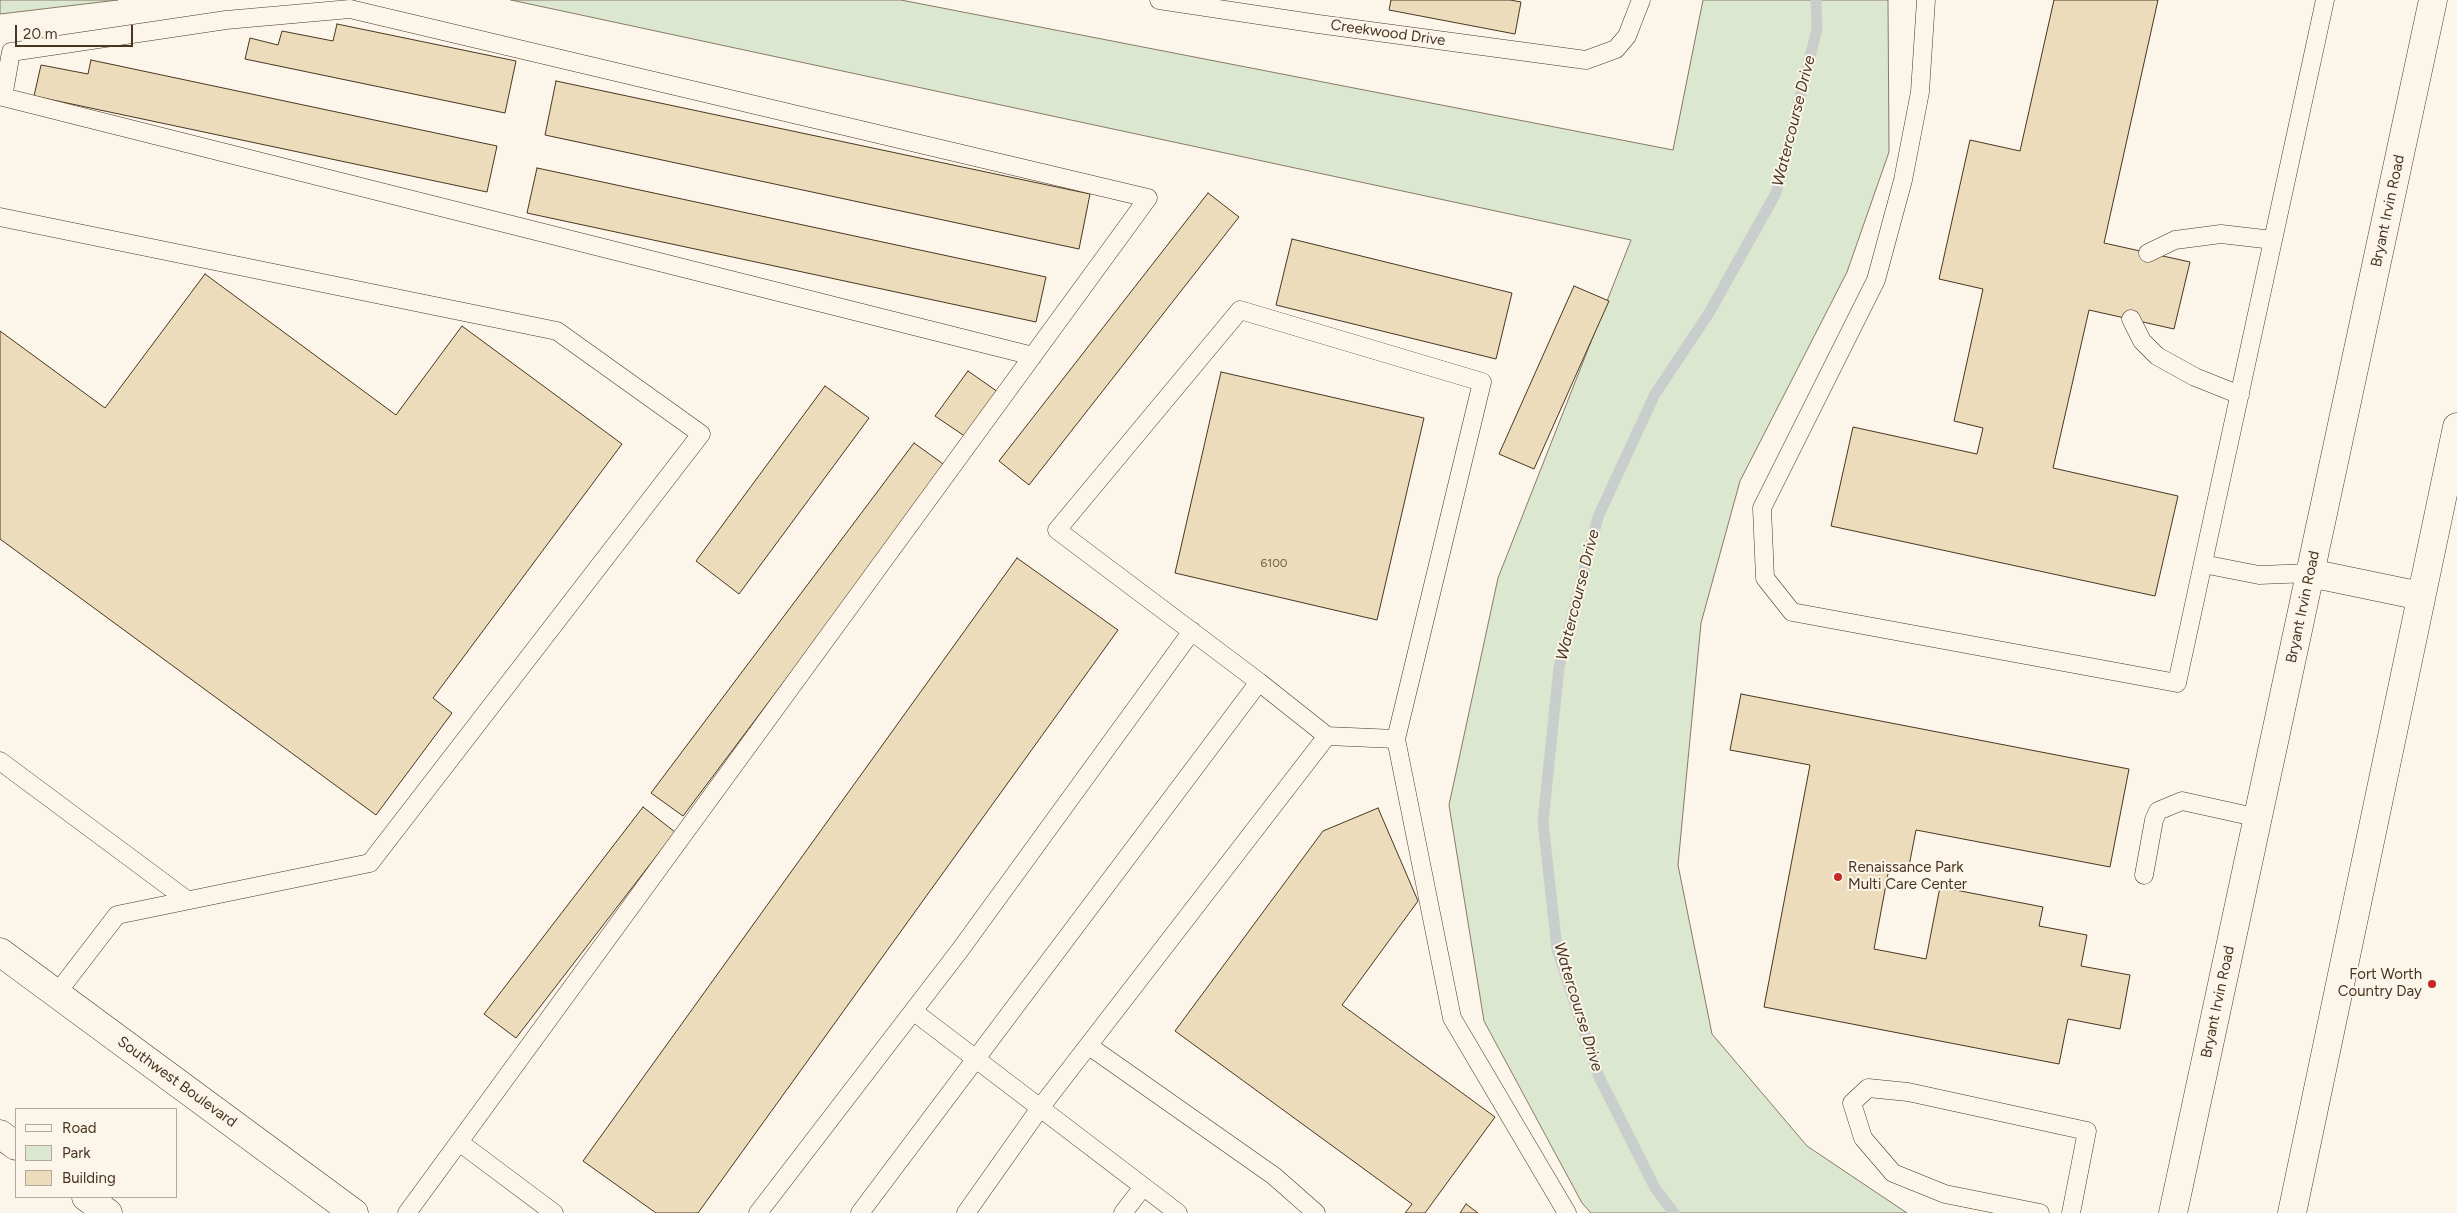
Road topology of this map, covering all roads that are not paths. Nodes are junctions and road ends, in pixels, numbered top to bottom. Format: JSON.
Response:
{"nodes":[{"id":1,"x":1159,"y":0,"type":"edge"},
{"id":2,"x":1641,"y":0,"type":"edge"},
{"id":3,"x":1926,"y":0,"type":"edge"},
{"id":4,"x":2325,"y":0,"type":"edge"},
{"id":5,"x":2433,"y":0,"type":"edge"},
{"id":6,"x":0,"y":217,"type":"edge"},
{"id":7,"x":2274,"y":240,"type":"junction"},
{"id":8,"x":2148,"y":253,"type":"dead end"},
{"id":9,"x":2131,"y":319,"type":"dead end"},
{"id":10,"x":1033,"y":356,"type":"junction"},
{"id":11,"x":2240,"y":395,"type":"junction"},
{"id":12,"x":2457,"y":427,"type":"edge"},
{"id":13,"x":2203,"y":564,"type":"junction"},
{"id":14,"x":2310,"y":573,"type":"junction"},
{"id":15,"x":2421,"y":596,"type":"junction"},
{"id":16,"x":1192,"y":631,"type":"junction"},
{"id":17,"x":1259,"y":682,"type":"junction"},
{"id":18,"x":1327,"y":736,"type":"junction"},
{"id":19,"x":1396,"y":739,"type":"junction"},
{"id":20,"x":0,"y":761,"type":"edge"},
{"id":21,"x":2259,"y":818,"type":"junction"},
{"id":22,"x":2144,"y":875,"type":"dead end"},
{"id":23,"x":187,"y":900,"type":"junction"},
{"id":24,"x":0,"y":952,"type":"edge"},
{"id":25,"x":56,"y":993,"type":"junction"},
{"id":26,"x":913,"y":1011,"type":"junction"},
{"id":27,"x":1089,"y":1046,"type":"junction"},
{"id":28,"x":976,"y":1059,"type":"junction"},
{"id":29,"x":1040,"y":1108,"type":"junction"},
{"id":30,"x":0,"y":1134,"type":"edge"},
{"id":31,"x":459,"y":1142,"type":"junction"},
{"id":32,"x":15,"y":1145,"type":"edge"},
{"id":33,"x":1143,"y":1187,"type":"junction"},
{"id":34,"x":87,"y":1198,"type":"edge"},
{"id":35,"x":552,"y":1212,"type":"edge"},
{"id":36,"x":108,"y":1213,"type":"edge"},
{"id":37,"x":354,"y":1213,"type":"edge"},
{"id":38,"x":407,"y":1213,"type":"edge"},
{"id":39,"x":758,"y":1213,"type":"edge"},
{"id":40,"x":860,"y":1213,"type":"edge"},
{"id":41,"x":966,"y":1213,"type":"edge"},
{"id":42,"x":1122,"y":1213,"type":"edge"},
{"id":43,"x":1178,"y":1213,"type":"edge"},
{"id":44,"x":1316,"y":1213,"type":"edge"},
{"id":45,"x":1567,"y":1213,"type":"edge"},
{"id":46,"x":2040,"y":1213,"type":"edge"},
{"id":47,"x":2071,"y":1213,"type":"edge"},
{"id":48,"x":2173,"y":1213,"type":"edge"},
{"id":49,"x":2292,"y":1213,"type":"edge"}],
"edges":[{"from":1,"to":2,"type":"lane","name":"Creekwood Drive"},
{"from":3,"to":13,"type":"lane"},
{"from":4,"to":7,"type":"lane"},
{"from":5,"to":14,"type":"main road","name":"Bryant Irvin Road"},
{"from":6,"to":23,"type":"lane"},
{"from":7,"to":8,"type":"lane"},
{"from":7,"to":11,"type":"lane"},
{"from":9,"to":11,"type":"lane"},
{"from":10,"to":10,"type":"lane"},
{"from":10,"to":31,"type":"lane"},
{"from":11,"to":13,"type":"lane"},
{"from":12,"to":15,"type":"main road"},
{"from":13,"to":14,"type":"lane"},
{"from":14,"to":15,"type":"main road"},
{"from":14,"to":21,"type":"main road","name":"Bryant Irvin Road"},
{"from":15,"to":49,"type":"main road"},
{"from":16,"to":17,"type":"lane"},
{"from":16,"to":19,"type":"lane"},
{"from":16,"to":26,"type":"lane"},
{"from":17,"to":18,"type":"lane"},
{"from":17,"to":28,"type":"lane"},
{"from":18,"to":19,"type":"lane"},
{"from":18,"to":27,"type":"lane"},
{"from":19,"to":45,"type":"lane"},
{"from":20,"to":23,"type":"lane"},
{"from":21,"to":22,"type":"lane"},
{"from":21,"to":48,"type":"main road","name":"Bryant Irvin Road"},
{"from":23,"to":25,"type":"lane"},
{"from":24,"to":25,"type":"main road","name":"Southwest Boulevard"},
{"from":25,"to":37,"type":"main road","name":"Southwest Boulevard"},
{"from":26,"to":28,"type":"lane"},
{"from":26,"to":39,"type":"lane"},
{"from":27,"to":29,"type":"lane"},
{"from":27,"to":44,"type":"lane"},
{"from":28,"to":29,"type":"lane"},
{"from":28,"to":40,"type":"lane"},
{"from":29,"to":33,"type":"lane"},
{"from":29,"to":41,"type":"lane"},
{"from":30,"to":32,"type":"main road"},
{"from":31,"to":35,"type":"lane"},
{"from":31,"to":38,"type":"lane"},
{"from":33,"to":42,"type":"lane"},
{"from":33,"to":43,"type":"lane"},
{"from":34,"to":36,"type":"main road"},
{"from":46,"to":47,"type":"lane"}]}
